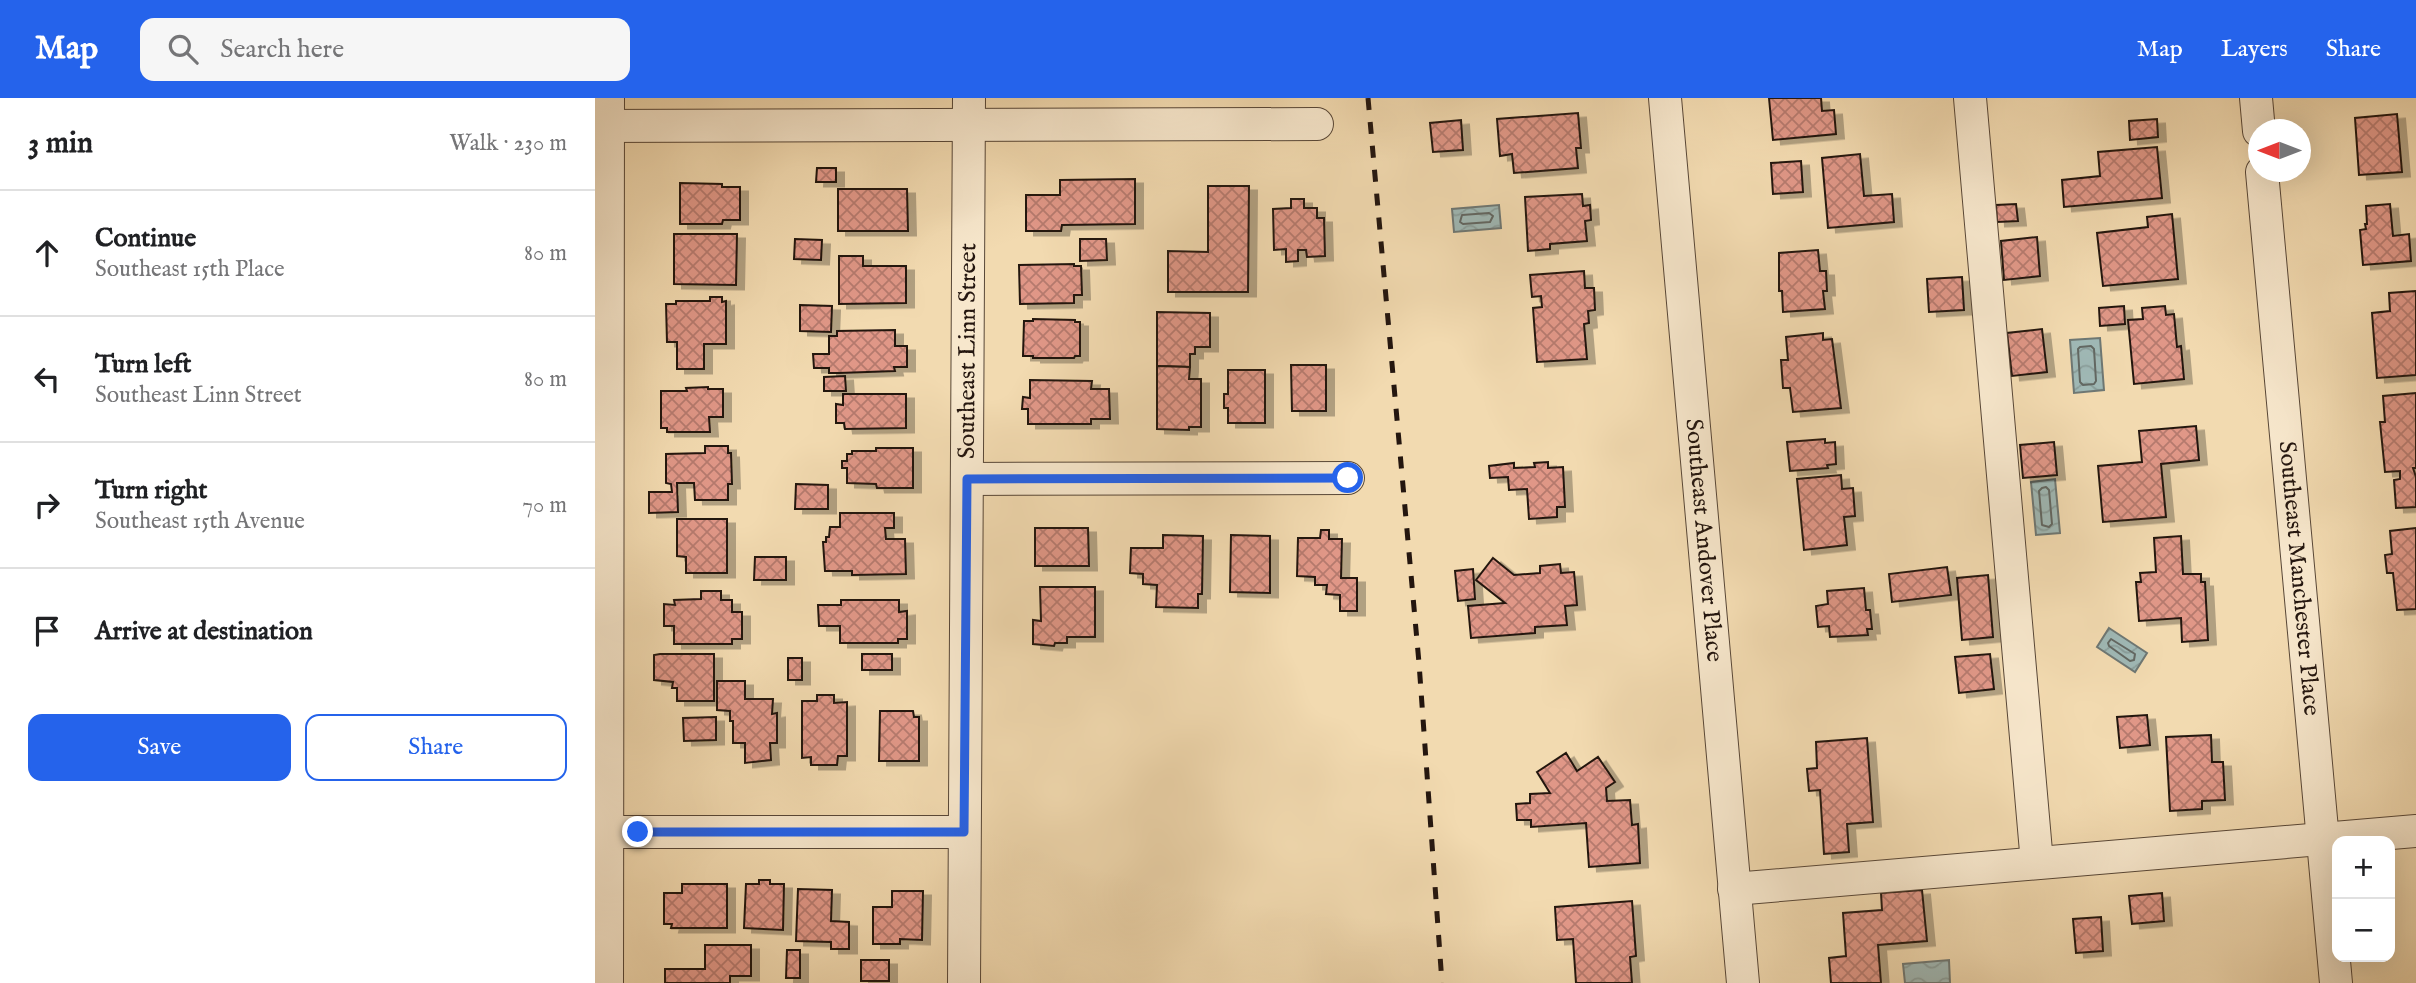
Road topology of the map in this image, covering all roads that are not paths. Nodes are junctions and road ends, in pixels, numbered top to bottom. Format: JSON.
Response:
{"nodes":[{"id":1,"x":1665,"y":98,"type":"edge"},
{"id":2,"x":1970,"y":98,"type":"edge"},
{"id":3,"x":2256,"y":98,"type":"edge"},
{"id":4,"x":969,"y":112,"type":"edge"},
{"id":5,"x":604,"y":116,"type":"edge"},
{"id":6,"x":2258,"y":119,"type":"edge"},
{"id":7,"x":1317,"y":124,"type":"dead end"},
{"id":8,"x":2263,"y":182,"type":"edge"},
{"id":9,"x":1348,"y":478,"type":"dead end"},
{"id":10,"x":967,"y":479,"type":"junction"},
{"id":11,"x":2416,"y":831,"type":"edge"},
{"id":12,"x":601,"y":832,"type":"edge"},
{"id":13,"x":964,"y":832,"type":"junction"},
{"id":14,"x":2322,"y":839,"type":"junction"},
{"id":15,"x":2037,"y":863,"type":"junction"},
{"id":16,"x":1734,"y":889,"type":"junction"},
{"id":17,"x":607,"y":983,"type":"edge"},
{"id":18,"x":964,"y":983,"type":"edge"},
{"id":19,"x":1743,"y":983,"type":"edge"},
{"id":20,"x":2336,"y":983,"type":"edge"}],
"edges":[{"from":1,"to":16,"type":"street","name":"Southeast Andover Place"},
{"from":2,"to":15,"type":"street"},
{"from":3,"to":6,"type":"street"},
{"from":4,"to":5,"type":"street"},
{"from":4,"to":7,"type":"street"},
{"from":4,"to":10,"type":"street","name":"Southeast Linn Street"},
{"from":5,"to":12,"type":"street"},
{"from":8,"to":14,"type":"street","name":"Southeast Manchester Place"},
{"from":9,"to":10,"type":"street"},
{"from":10,"to":13,"type":"street","name":"Southeast Linn Street"},
{"from":11,"to":14,"type":"street"},
{"from":12,"to":13,"type":"street"},
{"from":12,"to":17,"type":"street"},
{"from":13,"to":18,"type":"street","name":"Southeast Linn Street"},
{"from":14,"to":15,"type":"street"},
{"from":14,"to":20,"type":"street","name":"Southeast Manchester Place"},
{"from":15,"to":16,"type":"street"},
{"from":16,"to":19,"type":"street","name":"Southeast Andover Place"}]}
